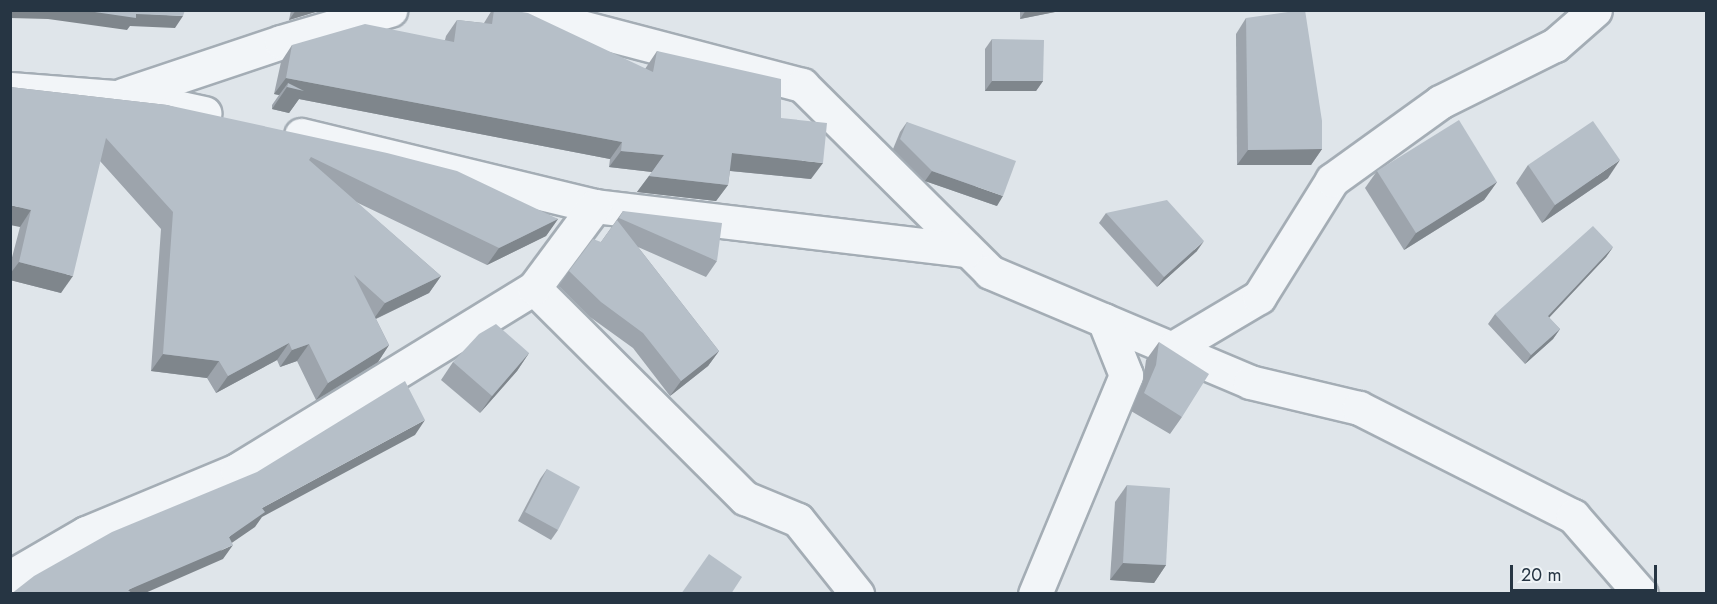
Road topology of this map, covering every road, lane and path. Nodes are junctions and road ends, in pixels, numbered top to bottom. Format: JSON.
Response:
{"nodes":[{"id":1,"x":390,"y":10,"type":"edge"},
{"id":2,"x":516,"y":10,"type":"edge"},
{"id":3,"x":1595,"y":10,"type":"edge"},
{"id":4,"x":10,"y":89,"type":"edge"},
{"id":5,"x":116,"y":98,"type":"junction"},
{"id":6,"x":231,"y":119,"type":"edge"},
{"id":7,"x":276,"y":129,"type":"edge"},
{"id":8,"x":595,"y":206,"type":"junction"},
{"id":9,"x":966,"y":250,"type":"junction"},
{"id":10,"x":534,"y":288,"type":"junction"},
{"id":11,"x":1104,"y":320,"type":"junction"},
{"id":12,"x":1173,"y":348,"type":"junction"},
{"id":13,"x":10,"y":577,"type":"edge"},
{"id":14,"x":857,"y":594,"type":"edge"},
{"id":15,"x":1035,"y":594,"type":"edge"},
{"id":16,"x":1641,"y":594,"type":"edge"}],
"edges":[{"from":1,"to":5,"type":"street"},
{"from":2,"to":9,"type":"street"},
{"from":3,"to":12,"type":"street"},
{"from":4,"to":5,"type":"street"},
{"from":5,"to":6,"type":"street"},
{"from":7,"to":8,"type":"street"},
{"from":8,"to":9,"type":"street"},
{"from":8,"to":10,"type":"street"},
{"from":9,"to":11,"type":"street"},
{"from":10,"to":13,"type":"street"},
{"from":10,"to":14,"type":"street"},
{"from":11,"to":12,"type":"street"},
{"from":11,"to":15,"type":"street"},
{"from":12,"to":16,"type":"street"}]}
